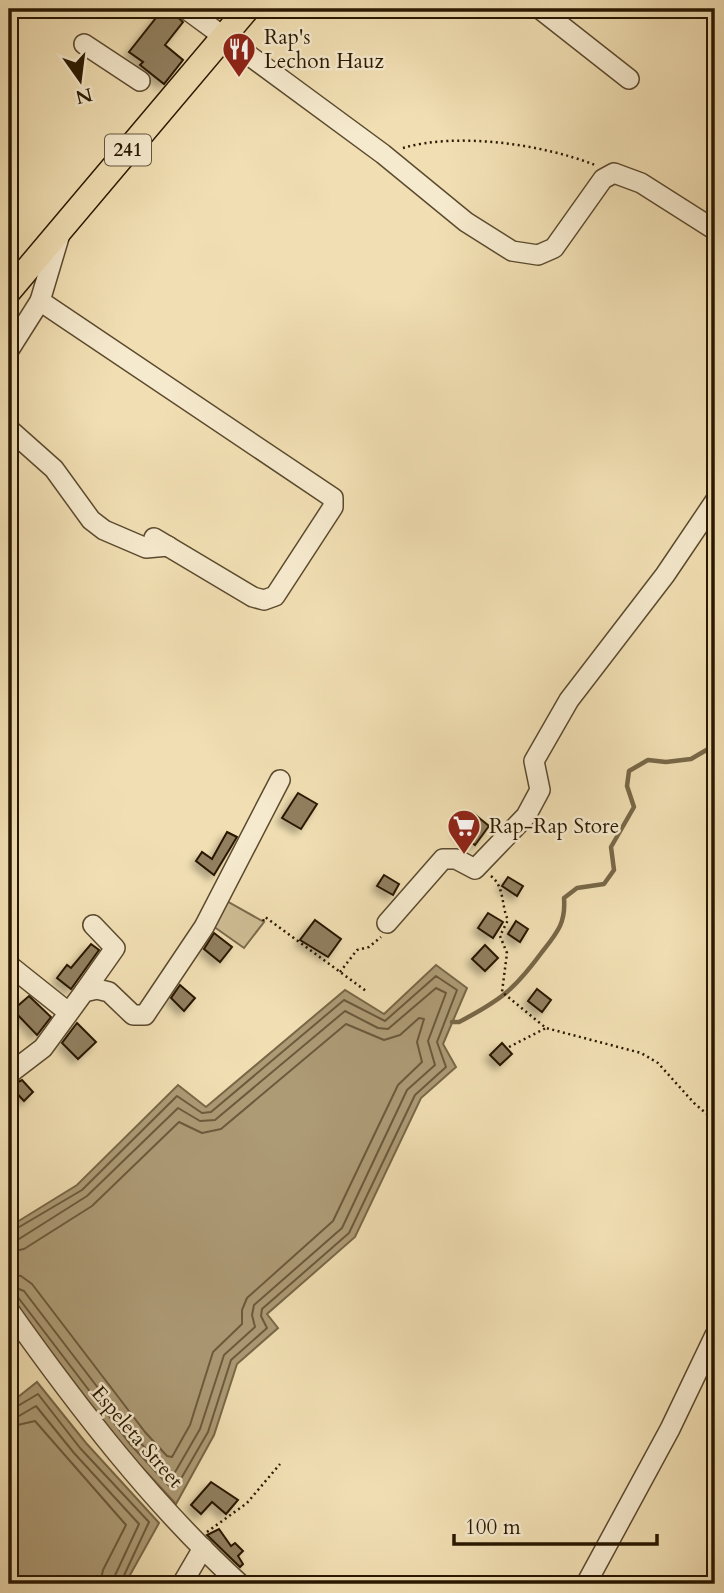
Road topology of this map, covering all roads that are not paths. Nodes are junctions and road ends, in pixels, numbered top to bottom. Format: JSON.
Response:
{"nodes":[{"id":1,"x":186,"y":9,"type":"edge"},
{"id":2,"x":247,"y":9,"type":"edge"},
{"id":3,"x":540,"y":9,"type":"edge"},
{"id":4,"x":224,"y":36,"type":"junction"},
{"id":5,"x":83,"y":44,"type":"dead end"},
{"id":6,"x":629,"y":79,"type":"dead end"},
{"id":7,"x":140,"y":81,"type":"dead end"},
{"id":8,"x":63,"y":227,"type":"junction"},
{"id":9,"x":715,"y":230,"type":"edge"},
{"id":10,"x":9,"y":291,"type":"edge"},
{"id":11,"x":40,"y":301,"type":"junction"},
{"id":12,"x":9,"y":350,"type":"edge"},
{"id":13,"x":9,"y":429,"type":"edge"},
{"id":14,"x":715,"y":501,"type":"edge"},
{"id":15,"x":279,"y":780,"type":"dead end"},
{"id":16,"x":387,"y":923,"type":"road end"},
{"id":17,"x":93,"y":925,"type":"dead end"},
{"id":18,"x":9,"y":965,"type":"edge"},
{"id":19,"x":85,"y":992,"type":"junction"},
{"id":20,"x":68,"y":1012,"type":"junction"},
{"id":21,"x":9,"y":1074,"type":"edge"},
{"id":22,"x":9,"y":1310,"type":"edge"},
{"id":23,"x":715,"y":1335,"type":"edge"},
{"id":24,"x":200,"y":1544,"type":"junction"},
{"id":25,"x":182,"y":1584,"type":"edge"},
{"id":26,"x":240,"y":1584,"type":"edge"},
{"id":27,"x":586,"y":1584,"type":"edge"}],
"edges":[{"from":1,"to":4,"type":"street"},
{"from":2,"to":4,"type":"main road","number":"241"},
{"from":3,"to":6,"type":"street"},
{"from":4,"to":8,"type":"main road","number":"241"},
{"from":4,"to":9,"type":"street"},
{"from":5,"to":7,"type":"street"},
{"from":8,"to":10,"type":"main road","number":"241"},
{"from":8,"to":11,"type":"street"},
{"from":11,"to":12,"type":"street"},
{"from":11,"to":13,"type":"street"},
{"from":14,"to":16,"type":"street"},
{"from":15,"to":19,"type":"street"},
{"from":17,"to":19,"type":"street"},
{"from":18,"to":20,"type":"street"},
{"from":19,"to":20,"type":"street"},
{"from":20,"to":21,"type":"street"},
{"from":22,"to":24,"type":"street","name":"Espeleta Street"},
{"from":23,"to":27,"type":"street"},
{"from":24,"to":25,"type":"street"},
{"from":24,"to":26,"type":"street","name":"Espeleta Street"}]}
